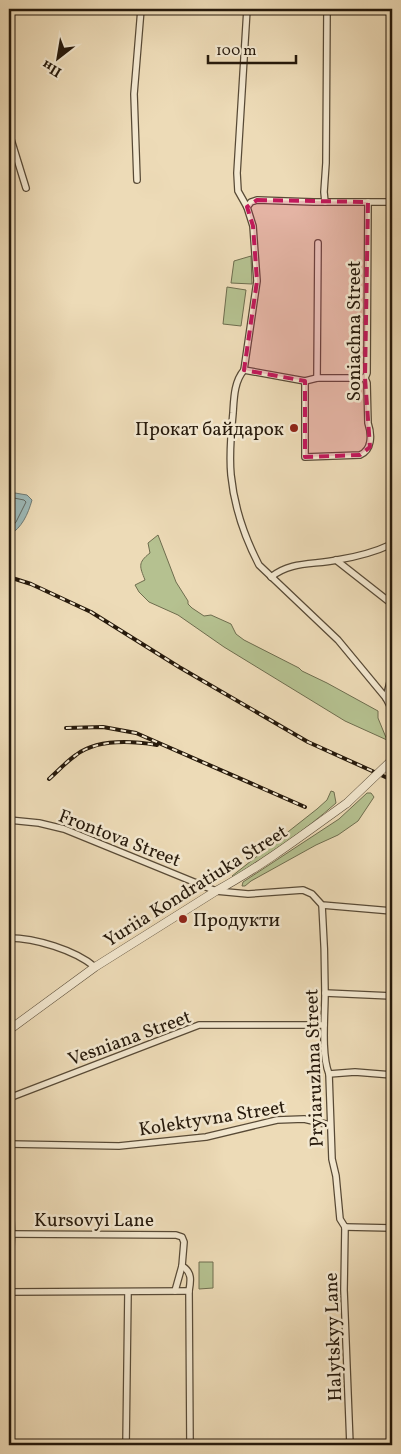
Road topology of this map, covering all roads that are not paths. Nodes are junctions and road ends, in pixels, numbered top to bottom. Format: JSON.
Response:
{"nodes":[{"id":1,"x":141,"y":9,"type":"edge"},
{"id":2,"x":247,"y":9,"type":"edge"},
{"id":3,"x":327,"y":9,"type":"edge"},
{"id":4,"x":9,"y":133,"type":"edge"},
{"id":5,"x":137,"y":180,"type":"dead end"},
{"id":6,"x":26,"y":188,"type":"dead end"},
{"id":7,"x":326,"y":202,"type":"junction"},
{"id":8,"x":368,"y":202,"type":"junction"},
{"id":9,"x":392,"y":202,"type":"edge"},
{"id":10,"x":247,"y":207,"type":"junction"},
{"id":11,"x":318,"y":244,"type":"dead end"},
{"id":12,"x":244,"y":370,"type":"junction"},
{"id":13,"x":317,"y":378,"type":"junction"},
{"id":14,"x":364,"y":378,"type":"junction"},
{"id":15,"x":305,"y":381,"type":"junction"},
{"id":16,"x":392,"y":544,"type":"edge"},
{"id":17,"x":336,"y":560,"type":"junction"},
{"id":18,"x":271,"y":577,"type":"junction"},
{"id":19,"x":392,"y":604,"type":"edge"},
{"id":20,"x":392,"y":674,"type":"edge"},
{"id":21,"x":386,"y":698,"type":"junction"},
{"id":22,"x":392,"y":710,"type":"edge"},
{"id":23,"x":392,"y":760,"type":"edge"},
{"id":24,"x":9,"y":820,"type":"edge"},
{"id":25,"x":216,"y":891,"type":"junction"},
{"id":26,"x":322,"y":904,"type":"junction"},
{"id":27,"x":392,"y":911,"type":"edge"},
{"id":28,"x":9,"y":938,"type":"edge"},
{"id":29,"x":95,"y":968,"type":"junction"},
{"id":30,"x":325,"y":993,"type":"junction"},
{"id":31,"x":392,"y":996,"type":"edge"},
{"id":32,"x":324,"y":1025,"type":"junction"},
{"id":33,"x":9,"y":1030,"type":"edge"},
{"id":34,"x":329,"y":1074,"type":"junction"},
{"id":35,"x":392,"y":1075,"type":"edge"},
{"id":36,"x":9,"y":1098,"type":"edge"},
{"id":37,"x":330,"y":1125,"type":"junction"},
{"id":38,"x":9,"y":1144,"type":"edge"},
{"id":39,"x":9,"y":1179,"type":"edge"},
{"id":40,"x":10,"y":1219,"type":"edge"},
{"id":41,"x":345,"y":1228,"type":"junction"},
{"id":42,"x":392,"y":1228,"type":"edge"},
{"id":43,"x":11,"y":1234,"type":"junction"},
{"id":44,"x":182,"y":1266,"type":"junction"},
{"id":45,"x":9,"y":1284,"type":"edge"},
{"id":46,"x":188,"y":1290,"type":"junction"},
{"id":47,"x":175,"y":1291,"type":"junction"},
{"id":48,"x":9,"y":1292,"type":"edge"},
{"id":49,"x":128,"y":1292,"type":"junction"},
{"id":50,"x":126,"y":1445,"type":"edge"},
{"id":51,"x":190,"y":1445,"type":"edge"},
{"id":52,"x":350,"y":1445,"type":"edge"}],
"edges":[{"from":1,"to":5,"type":"street"},
{"from":2,"to":10,"type":"street"},
{"from":3,"to":7,"type":"street"},
{"from":4,"to":6,"type":"street"},
{"from":7,"to":8,"type":"street"},
{"from":7,"to":10,"type":"street"},
{"from":8,"to":9,"type":"street"},
{"from":8,"to":14,"type":"street","name":"Soniachna Street"},
{"from":10,"to":12,"type":"street"},
{"from":11,"to":13,"type":"street"},
{"from":12,"to":15,"type":"street"},
{"from":12,"to":18,"type":"street"},
{"from":13,"to":14,"type":"street"},
{"from":13,"to":15,"type":"street"},
{"from":14,"to":15,"type":"street","name":"Soniachna Street"},
{"from":16,"to":17,"type":"street"},
{"from":17,"to":18,"type":"street"},
{"from":17,"to":19,"type":"street"},
{"from":18,"to":21,"type":"street"},
{"from":20,"to":21,"type":"street"},
{"from":21,"to":22,"type":"street"},
{"from":23,"to":25,"type":"street","name":"Yuriia Kondratiuka Street","bridge":true},
{"from":24,"to":25,"type":"street","name":"Frontova Street"},
{"from":25,"to":26,"type":"street","name":"Frontova Street"},
{"from":25,"to":29,"type":"street","name":"Yuriia Kondratiuka Street"},
{"from":26,"to":27,"type":"street","name":"Frontova Street"},
{"from":26,"to":30,"type":"street","name":"Pryiaruzhna Street"},
{"from":28,"to":29,"type":"street"},
{"from":29,"to":33,"type":"street","name":"Yuriia Kondratiuka Street"},
{"from":30,"to":31,"type":"street"},
{"from":30,"to":32,"type":"street","name":"Pryiaruzhna Street"},
{"from":32,"to":34,"type":"street","name":"Pryiaruzhna Street"},
{"from":32,"to":36,"type":"street","name":"Vesniana Street"},
{"from":34,"to":35,"type":"street"},
{"from":34,"to":37,"type":"street","name":"Pryiaruzhna Street"},
{"from":37,"to":38,"type":"street","name":"Kolektyvna Street"},
{"from":37,"to":41,"type":"street","name":"Pryiaruzhna Street"},
{"from":39,"to":40,"type":"street"},
{"from":40,"to":43,"type":"street"},
{"from":41,"to":42,"type":"street"},
{"from":41,"to":52,"type":"street","name":"Halytskyy Lane"},
{"from":43,"to":44,"type":"street","name":"Kursovyi Lane"},
{"from":43,"to":45,"type":"street"},
{"from":44,"to":46,"type":"street"},
{"from":44,"to":47,"type":"street"},
{"from":46,"to":47,"type":"street"},
{"from":46,"to":51,"type":"street"},
{"from":47,"to":49,"type":"street"},
{"from":48,"to":49,"type":"street"},
{"from":49,"to":50,"type":"street"}]}
